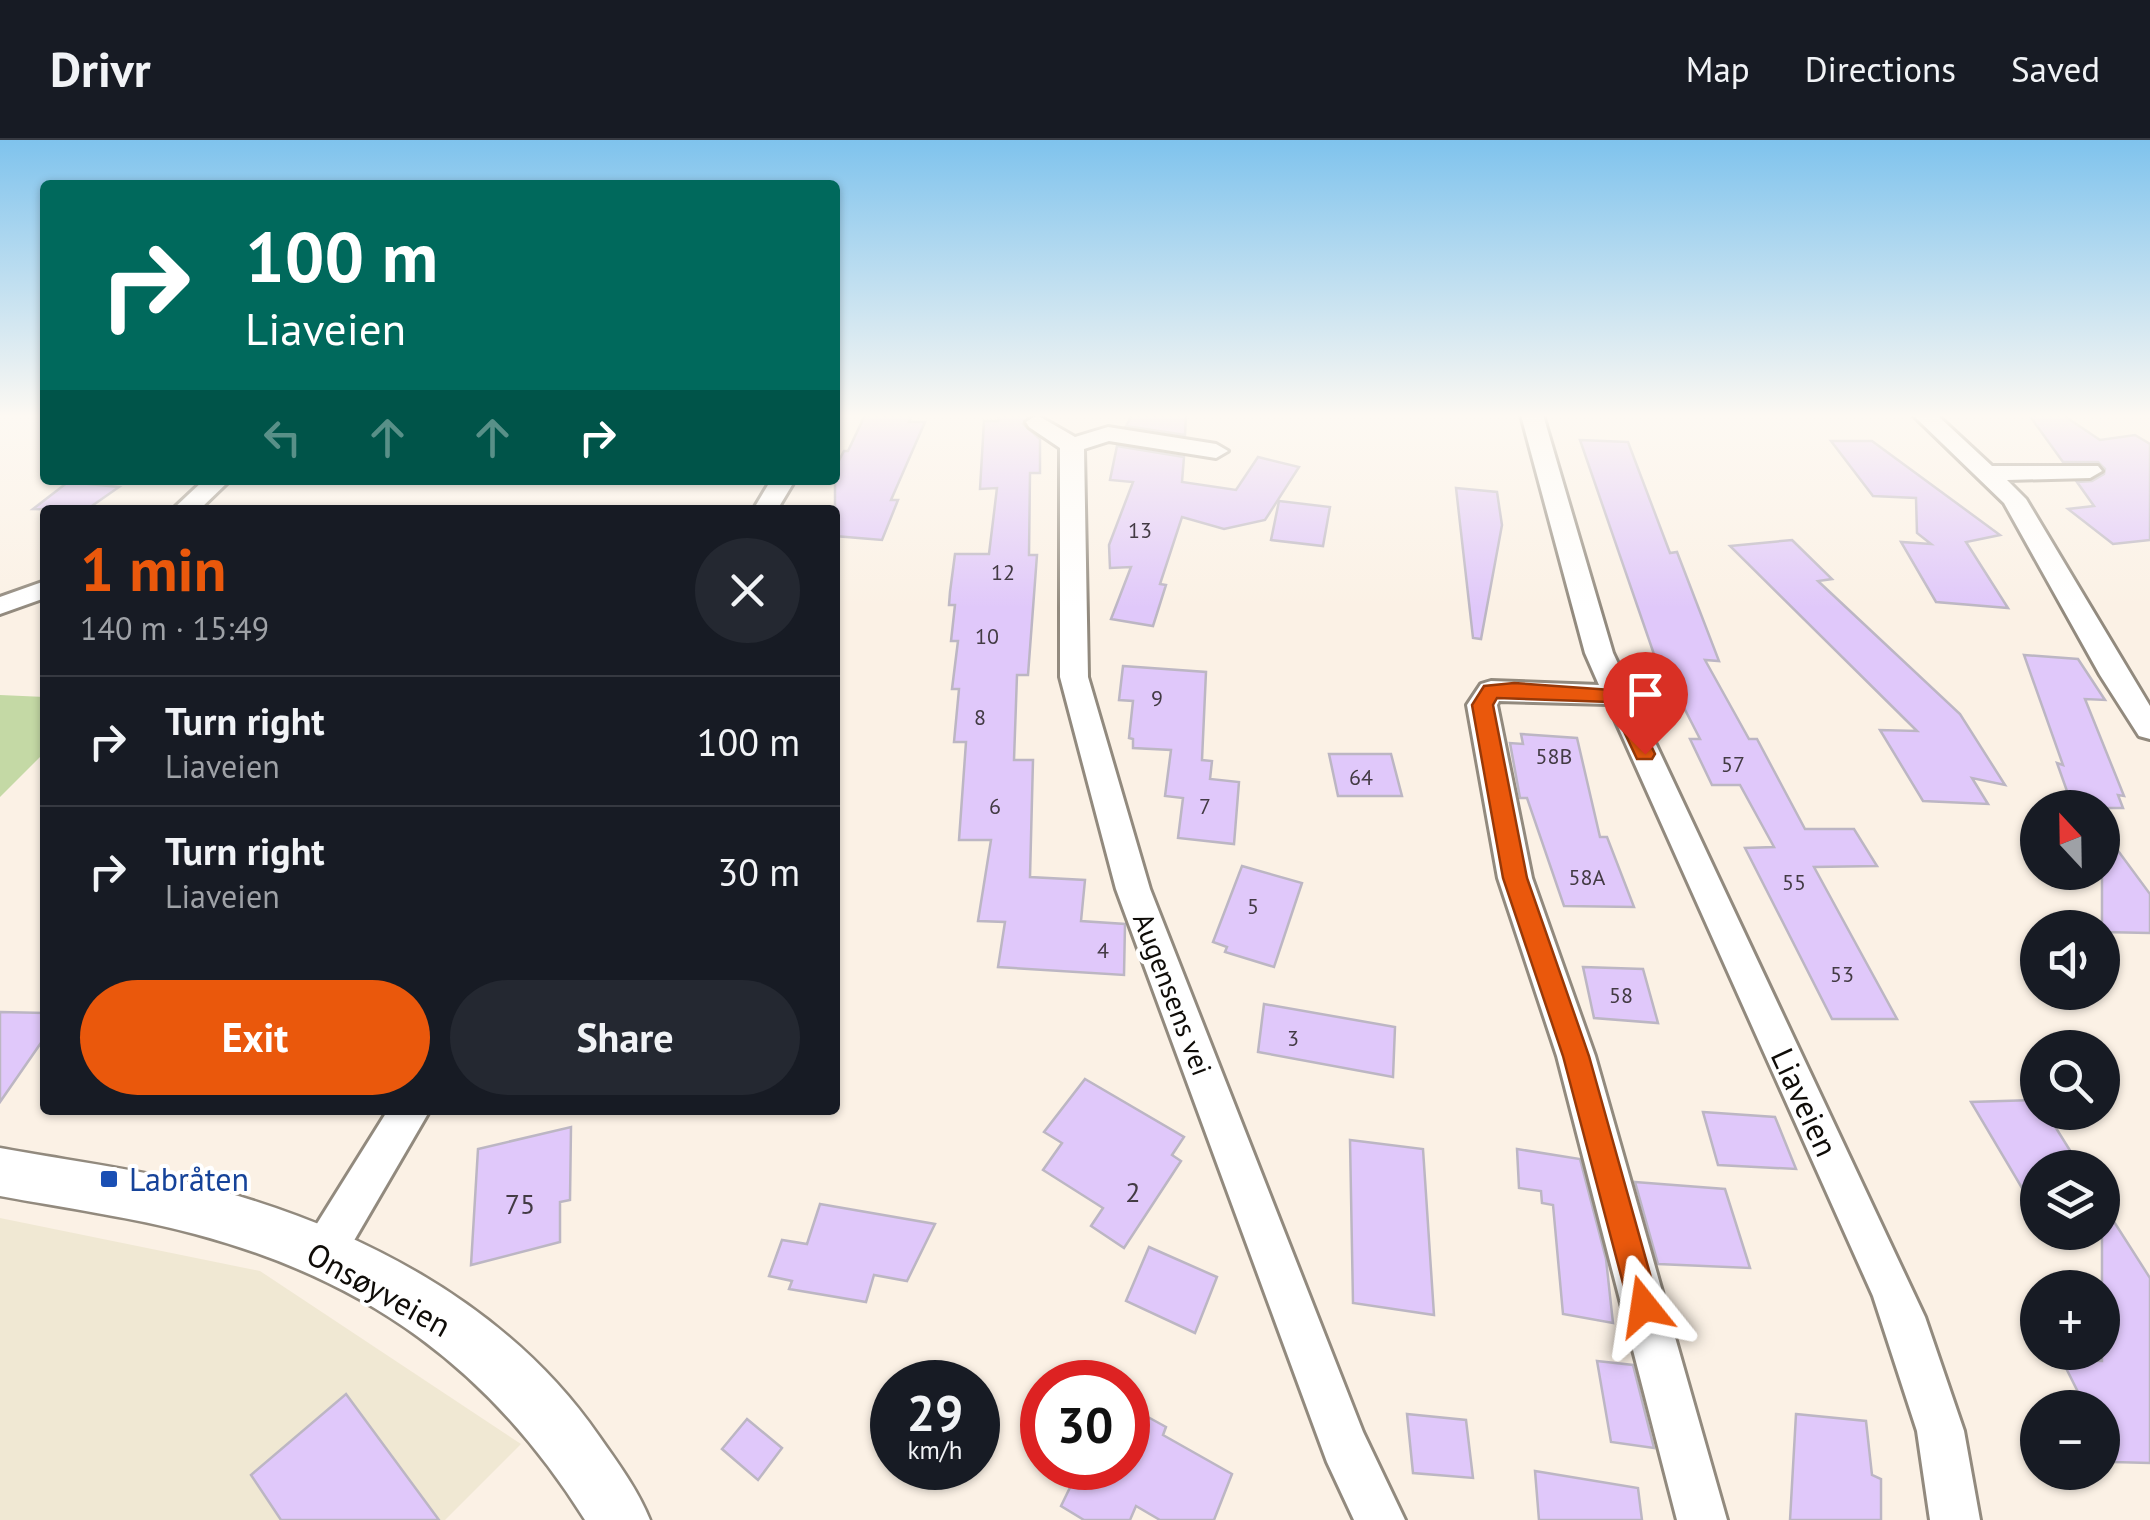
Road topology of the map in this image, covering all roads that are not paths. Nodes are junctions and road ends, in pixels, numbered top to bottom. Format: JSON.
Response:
{"nodes":[{"id":1,"x":1072,"y":479,"type":"edge"},
{"id":2,"x":1550,"y":479,"type":"edge"},
{"id":3,"x":1996,"y":479,"type":"edge"},
{"id":4,"x":212,"y":485,"type":"edge"},
{"id":5,"x":190,"y":505,"type":"edge"},
{"id":6,"x":40,"y":591,"type":"edge"},
{"id":7,"x":0,"y":606,"type":"edge"},
{"id":8,"x":1618,"y":696,"type":"junction"},
{"id":9,"x":2150,"y":729,"type":"edge"},
{"id":10,"x":407,"y":1115,"type":"edge"},
{"id":11,"x":0,"y":1172,"type":"edge"},
{"id":12,"x":324,"y":1253,"type":"junction"},
{"id":13,"x":620,"y":1520,"type":"edge"},
{"id":14,"x":1380,"y":1520,"type":"edge"},
{"id":15,"x":1702,"y":1520,"type":"edge"},
{"id":16,"x":1955,"y":1520,"type":"edge"}],
"edges":[{"from":1,"to":14,"type":"street","name":"Augensens vei"},
{"from":2,"to":8,"type":"street","name":"Liaveien"},
{"from":3,"to":9,"type":"street"},
{"from":4,"to":5,"type":"street"},
{"from":6,"to":7,"type":"street"},
{"from":8,"to":15,"type":"street"},
{"from":8,"to":16,"type":"street","name":"Liaveien"},
{"from":10,"to":12,"type":"street"},
{"from":11,"to":12,"type":"street","name":"Onsøyveien"},
{"from":12,"to":13,"type":"street","name":"Onsøyveien"}]}
